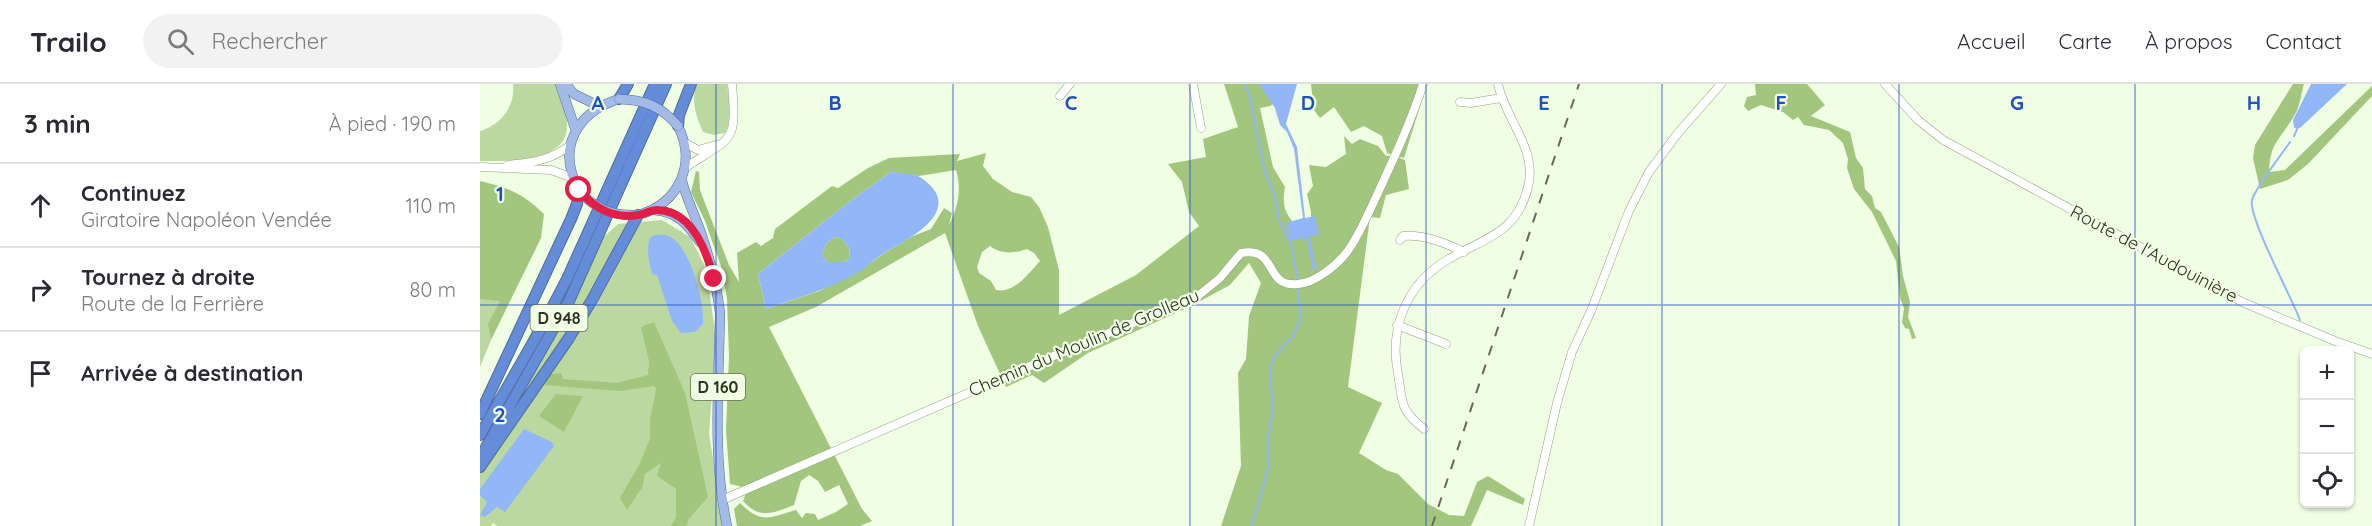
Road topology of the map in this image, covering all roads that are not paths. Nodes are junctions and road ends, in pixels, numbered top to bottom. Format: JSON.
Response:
{"nodes":[{"id":1,"x":560,"y":84,"type":"edge"},
{"id":2,"x":566,"y":84,"type":"edge"},
{"id":3,"x":628,"y":84,"type":"edge"},
{"id":4,"x":655,"y":84,"type":"edge"},
{"id":5,"x":666,"y":84,"type":"edge"},
{"id":6,"x":691,"y":84,"type":"edge"},
{"id":7,"x":732,"y":84,"type":"edge"},
{"id":8,"x":1070,"y":84,"type":"edge"},
{"id":9,"x":1193,"y":84,"type":"edge"},
{"id":10,"x":1423,"y":84,"type":"edge"},
{"id":11,"x":1498,"y":84,"type":"edge"},
{"id":12,"x":1721,"y":84,"type":"edge"},
{"id":13,"x":1885,"y":84,"type":"edge"},
{"id":14,"x":1060,"y":96,"type":"dead end"},
{"id":15,"x":1501,"y":98,"type":"junction"},
{"id":16,"x":619,"y":99,"type":"junction"},
{"id":17,"x":1460,"y":102,"type":"dead end"},
{"id":18,"x":599,"y":106,"type":"junction"},
{"id":19,"x":678,"y":126,"type":"junction"},
{"id":20,"x":1201,"y":128,"type":"dead end"},
{"id":21,"x":576,"y":131,"type":"junction"},
{"id":22,"x":685,"y":143,"type":"junction"},
{"id":23,"x":724,"y":144,"type":"junction"},
{"id":24,"x":571,"y":145,"type":"junction"},
{"id":25,"x":481,"y":167,"type":"edge"},
{"id":26,"x":686,"y":167,"type":"junction"},
{"id":27,"x":622,"y":170,"type":"junction"},
{"id":28,"x":573,"y":178,"type":"junction"},
{"id":29,"x":682,"y":181,"type":"junction"},
{"id":30,"x":579,"y":190,"type":"junction"},
{"id":31,"x":654,"y":210,"type":"junction"},
{"id":32,"x":638,"y":215,"type":"junction"},
{"id":33,"x":1400,"y":240,"type":"dead end"},
{"id":34,"x":705,"y":249,"type":"junction"},
{"id":35,"x":1464,"y":252,"type":"junction"},
{"id":36,"x":1397,"y":325,"type":"junction"},
{"id":37,"x":1446,"y":344,"type":"dead end"},
{"id":38,"x":2372,"y":354,"type":"edge"},
{"id":39,"x":480,"y":414,"type":"edge"},
{"id":40,"x":1424,"y":429,"type":"dead end"},
{"id":41,"x":480,"y":435,"type":"edge"},
{"id":42,"x":480,"y":458,"type":"edge"},
{"id":43,"x":480,"y":467,"type":"edge"},
{"id":44,"x":722,"y":500,"type":"junction"},
{"id":45,"x":727,"y":526,"type":"edge"},
{"id":46,"x":1529,"y":526,"type":"edge"}],
"edges":[{"from":1,"to":21,"type":"main road"},
{"from":2,"to":18,"type":"main road"},
{"from":3,"to":16,"type":"highway"},
{"from":4,"to":27,"type":"highway"},
{"from":5,"to":27,"type":"highway"},
{"from":6,"to":19,"type":"highway"},
{"from":7,"to":23,"type":"street"},
{"from":8,"to":14,"type":"street"},
{"from":9,"to":20,"type":"street"},
{"from":10,"to":44,"type":"street","name":"Chemin du Moulin de Grolleau"},
{"from":11,"to":15,"type":"street"},
{"from":12,"to":46,"type":"street"},
{"from":13,"to":38,"type":"street","name":"Route de l'Audouinière"},
{"from":15,"to":17,"type":"street"},
{"from":15,"to":35,"type":"street"},
{"from":16,"to":18,"type":"main road"},
{"from":16,"to":19,"type":"main road","bridge":true},
{"from":18,"to":21,"type":"main road"},
{"from":19,"to":22,"type":"main road"},
{"from":21,"to":24,"type":"main road"},
{"from":22,"to":23,"type":"street"},
{"from":22,"to":26,"type":"main road"},
{"from":23,"to":26,"type":"street"},
{"from":24,"to":25,"type":"street"},
{"from":24,"to":28,"type":"main road"},
{"from":25,"to":28,"type":"street"},
{"from":26,"to":29,"type":"main road"},
{"from":27,"to":41,"type":"highway","number":"D 948"},
{"from":27,"to":42,"type":"highway","number":"D 948"},
{"from":28,"to":30,"type":"main road"},
{"from":29,"to":31,"type":"main road"},
{"from":29,"to":34,"type":"main road","number":"D 160"},
{"from":30,"to":32,"type":"main road","bridge":true},
{"from":30,"to":39,"type":"highway","number":"D 948"},
{"from":31,"to":32,"type":"main road"},
{"from":31,"to":34,"type":"main road","number":"D 160"},
{"from":32,"to":43,"type":"highway","number":"D 948"},
{"from":33,"to":35,"type":"street"},
{"from":34,"to":44,"type":"main road","number":"D 160"},
{"from":35,"to":36,"type":"street"},
{"from":36,"to":37,"type":"street"},
{"from":36,"to":40,"type":"street"},
{"from":44,"to":45,"type":"main road","number":"D 160"}]}
